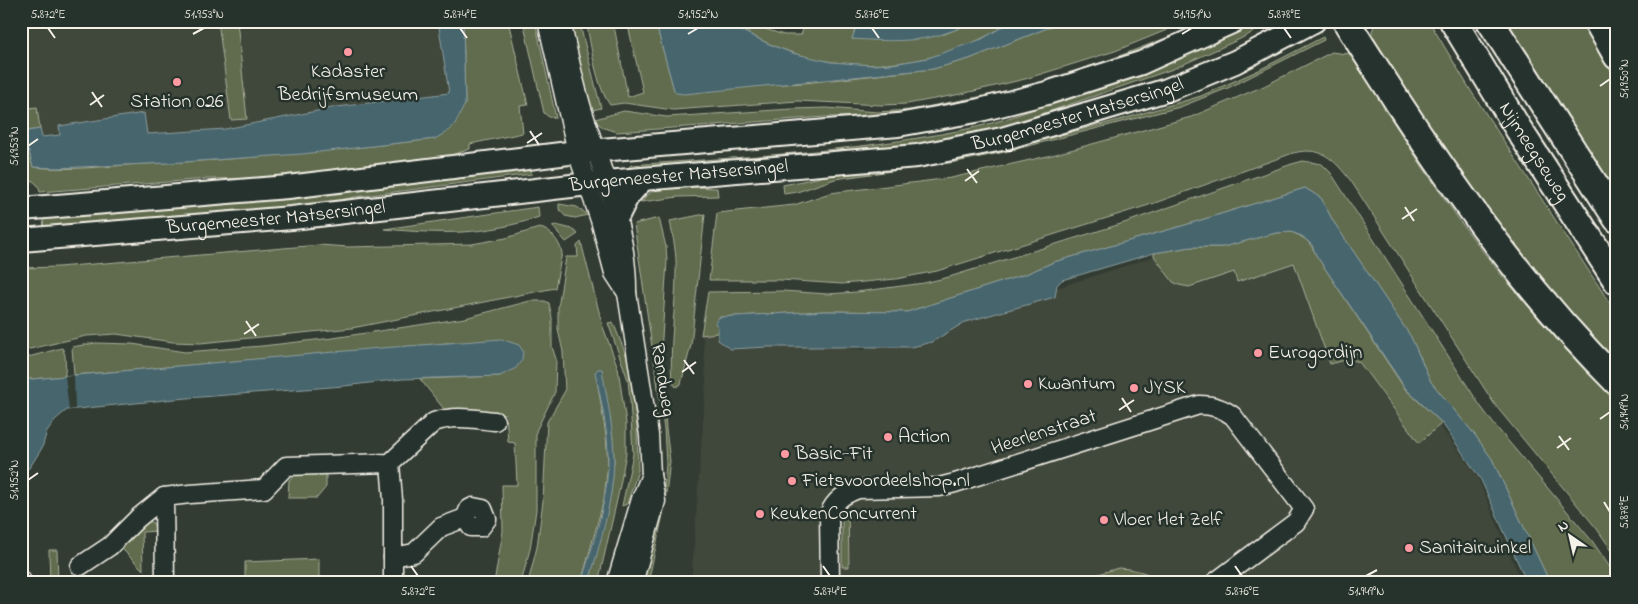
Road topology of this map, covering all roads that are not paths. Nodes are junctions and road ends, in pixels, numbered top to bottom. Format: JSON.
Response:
{"nodes":[{"id":1,"x":547,"y":21,"type":"edge"},
{"id":2,"x":561,"y":21,"type":"edge"},
{"id":3,"x":1234,"y":21,"type":"edge"},
{"id":4,"x":1314,"y":21,"type":"edge"},
{"id":5,"x":1346,"y":21,"type":"edge"},
{"id":6,"x":1453,"y":21,"type":"edge"},
{"id":7,"x":1490,"y":21,"type":"edge"},
{"id":8,"x":1597,"y":21,"type":"edge"},
{"id":9,"x":1617,"y":56,"type":"edge"},
{"id":10,"x":586,"y":151,"type":"junction"},
{"id":11,"x":644,"y":178,"type":"junction"},
{"id":12,"x":597,"y":183,"type":"junction"},
{"id":13,"x":21,"y":209,"type":"edge"},
{"id":14,"x":618,"y":215,"type":"junction"},
{"id":15,"x":1617,"y":219,"type":"edge"},
{"id":16,"x":21,"y":240,"type":"edge"},
{"id":17,"x":1617,"y":281,"type":"edge"},
{"id":18,"x":627,"y":293,"type":"junction"},
{"id":19,"x":1617,"y":382,"type":"edge"},
{"id":20,"x":495,"y":421,"type":"dead end"},
{"id":21,"x":390,"y":463,"type":"junction"},
{"id":22,"x":651,"y":475,"type":"junction"},
{"id":23,"x":164,"y":497,"type":"junction"},
{"id":24,"x":465,"y":518,"type":"dead end"},
{"id":25,"x":393,"y":557,"type":"junction"},
{"id":26,"x":80,"y":566,"type":"dead end"},
{"id":27,"x":21,"y":579,"type":"edge"},
{"id":28,"x":22,"y":583,"type":"edge"},
{"id":29,"x":165,"y":583,"type":"edge"},
{"id":30,"x":393,"y":583,"type":"edge"},
{"id":31,"x":616,"y":583,"type":"edge"},
{"id":32,"x":633,"y":583,"type":"edge"},
{"id":33,"x":830,"y":583,"type":"edge"},
{"id":34,"x":1214,"y":583,"type":"edge"}],
"edges":[{"from":1,"to":10,"type":"street"},
{"from":2,"to":10,"type":"street"},
{"from":3,"to":10,"type":"main road","name":"Burgemeester Matsersingel"},
{"from":4,"to":11,"type":"main road","name":"Burgemeester Matsersingel"},
{"from":5,"to":19,"type":"highway"},
{"from":6,"to":17,"type":"highway","name":"Nijmeegseweg"},
{"from":7,"to":15,"type":"highway","name":"Nijmeegseweg"},
{"from":8,"to":9,"type":"highway"},
{"from":10,"to":12,"type":"street"},
{"from":10,"to":13,"type":"main road","name":"Burgemeester Matsersingel"},
{"from":11,"to":12,"type":"main road","name":"Burgemeester Matsersingel"},
{"from":11,"to":14,"type":"main road"},
{"from":12,"to":14,"type":"street","name":"Randweg"},
{"from":12,"to":16,"type":"main road","name":"Burgemeester Matsersingel"},
{"from":12,"to":18,"type":"street","name":"Randweg"},
{"from":14,"to":18,"type":"street","name":"Randweg"},
{"from":18,"to":22,"type":"street","name":"Randweg"},
{"from":20,"to":21,"type":"street"},
{"from":21,"to":23,"type":"street"},
{"from":21,"to":25,"type":"street"},
{"from":22,"to":31,"type":"street","name":"Randweg"},
{"from":22,"to":32,"type":"street","name":"Randweg"},
{"from":23,"to":26,"type":"street"},
{"from":23,"to":29,"type":"street"},
{"from":24,"to":25,"type":"street"},
{"from":25,"to":30,"type":"street"},
{"from":27,"to":28,"type":"street"},
{"from":33,"to":34,"type":"street","name":"Heerlenstraat"}]}
